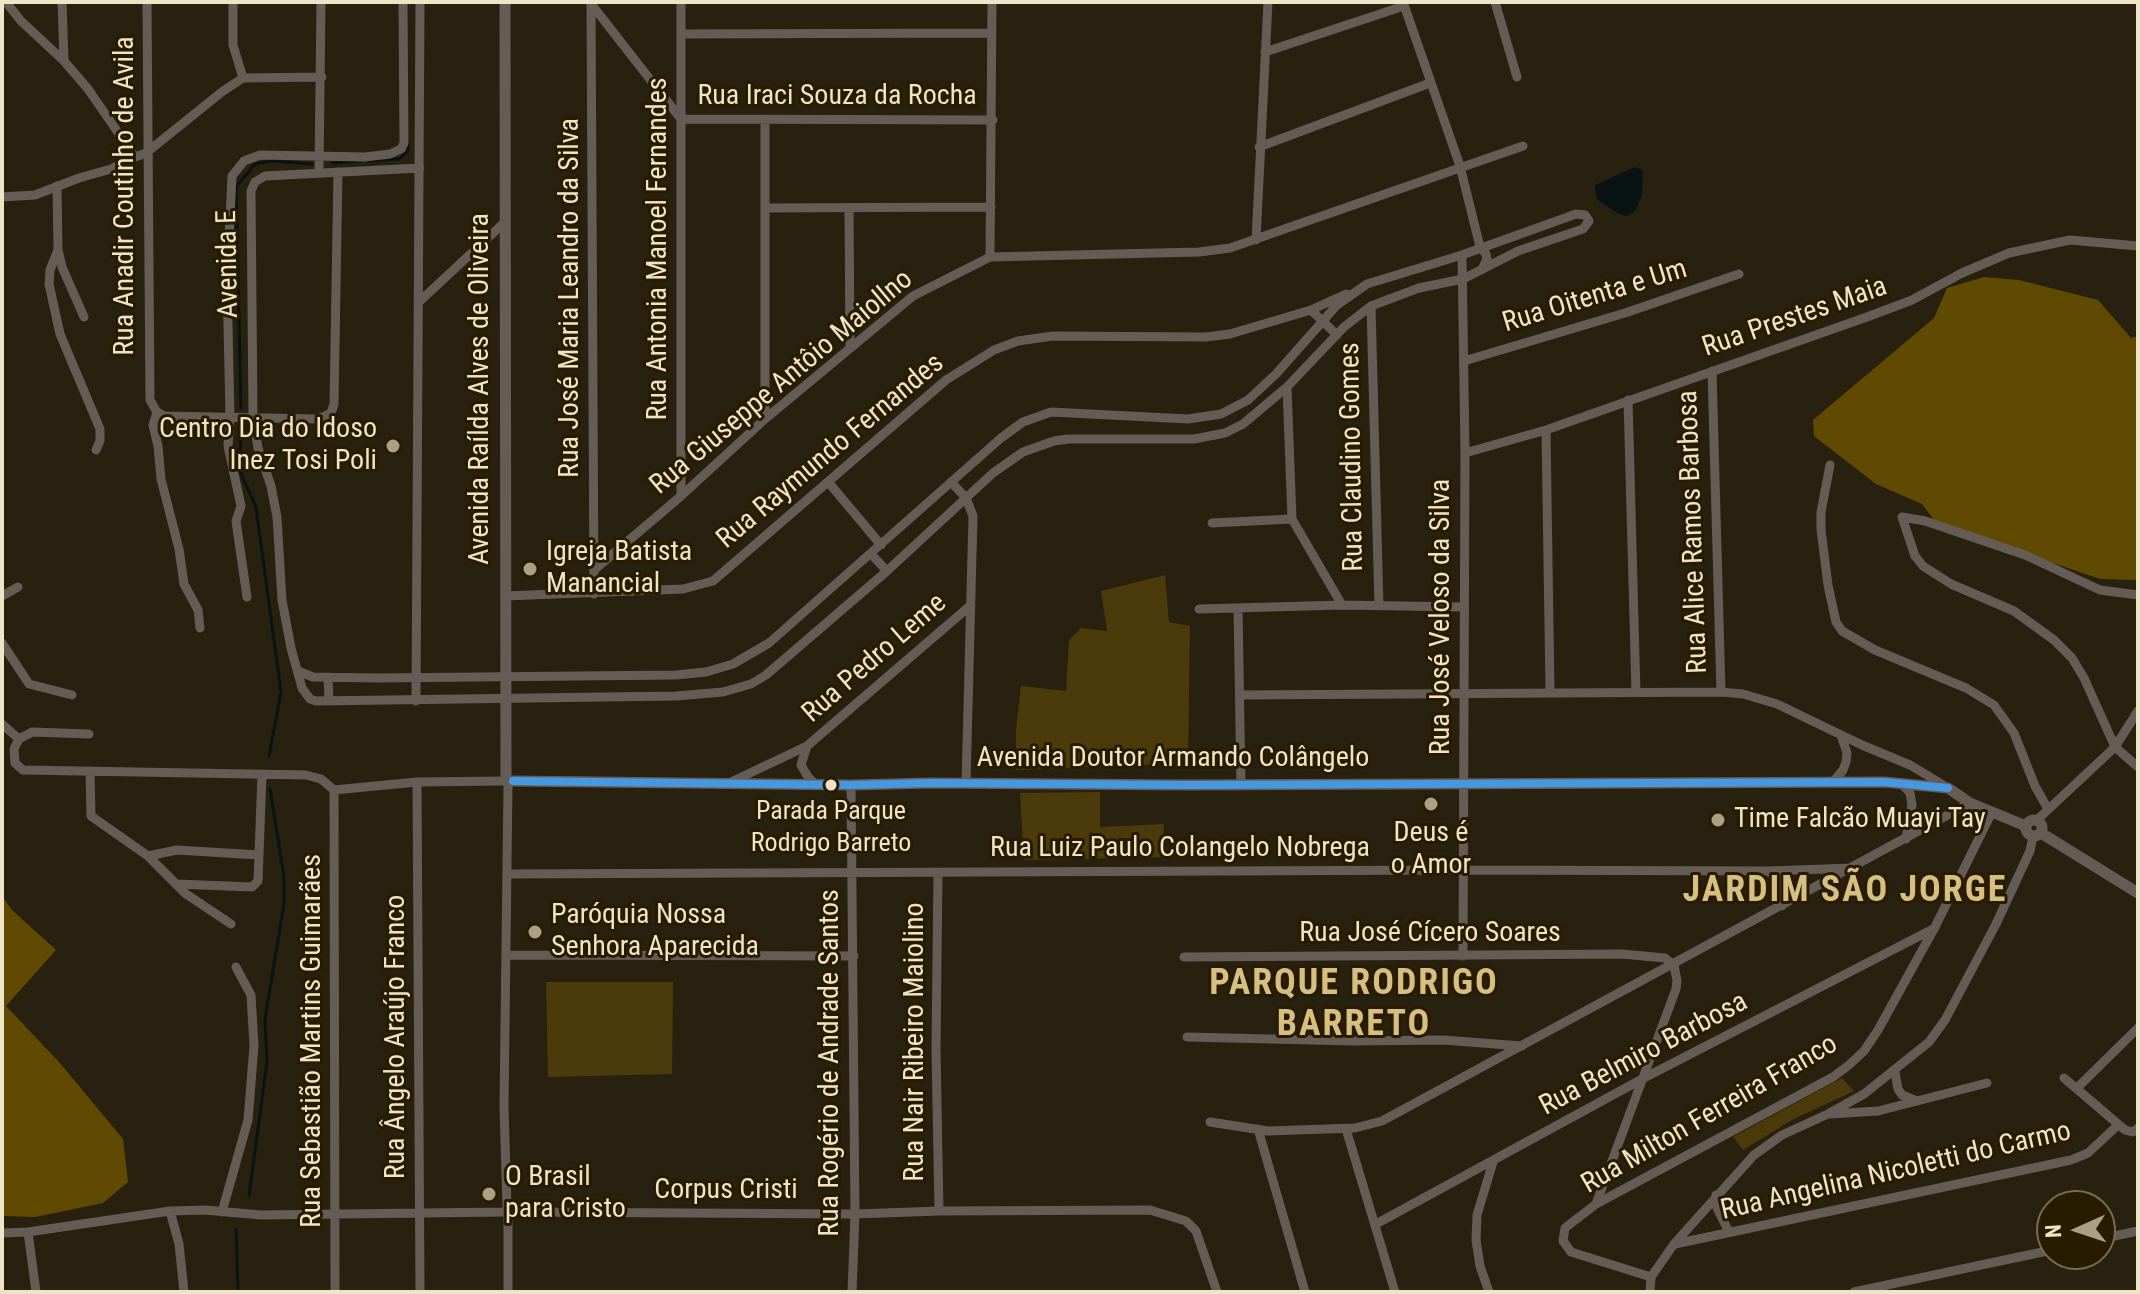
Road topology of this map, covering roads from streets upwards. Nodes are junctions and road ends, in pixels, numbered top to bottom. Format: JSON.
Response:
{"nodes":[{"id":1,"x":6,"y":2,"type":"edge"},
{"id":2,"x":62,"y":2,"type":"edge"},
{"id":3,"x":147,"y":2,"type":"edge"},
{"id":4,"x":233,"y":2,"type":"edge"},
{"id":5,"x":321,"y":2,"type":"edge"},
{"id":6,"x":403,"y":2,"type":"edge"},
{"id":7,"x":420,"y":2,"type":"edge"},
{"id":8,"x":505,"y":2,"type":"edge"},
{"id":9,"x":681,"y":2,"type":"edge"},
{"id":10,"x":992,"y":2,"type":"edge"},
{"id":11,"x":1268,"y":2,"type":"edge"},
{"id":12,"x":1495,"y":2,"type":"edge"},
{"id":13,"x":591,"y":3,"type":"edge"},
{"id":14,"x":1403,"y":4,"type":"edge"},
{"id":15,"x":992,"y":33,"type":"junction"},
{"id":16,"x":681,"y":34,"type":"junction"},
{"id":17,"x":1265,"y":52,"type":"junction"},
{"id":18,"x":64,"y":61,"type":"junction"},
{"id":19,"x":322,"y":77,"type":"junction"},
{"id":20,"x":1517,"y":77,"type":"dead end"},
{"id":21,"x":243,"y":78,"type":"junction"},
{"id":22,"x":1430,"y":83,"type":"junction"},
{"id":23,"x":681,"y":119,"type":"junction"},
{"id":24,"x":765,"y":120,"type":"junction"},
{"id":25,"x":993,"y":120,"type":"junction"},
{"id":26,"x":1523,"y":146,"type":"dead end"},
{"id":27,"x":1259,"y":147,"type":"junction"},
{"id":28,"x":146,"y":153,"type":"junction"},
{"id":29,"x":319,"y":156,"type":"junction"},
{"id":30,"x":135,"y":157,"type":"junction"},
{"id":31,"x":1460,"y":166,"type":"junction"},
{"id":32,"x":420,"y":168,"type":"junction"},
{"id":33,"x":319,"y":172,"type":"junction"},
{"id":34,"x":338,"y":172,"type":"junction"},
{"id":35,"x":57,"y":186,"type":"junction"},
{"id":36,"x":2,"y":197,"type":"edge"},
{"id":37,"x":991,"y":207,"type":"junction"},
{"id":38,"x":765,"y":208,"type":"junction"},
{"id":39,"x":849,"y":208,"type":"junction"},
{"id":40,"x":506,"y":221,"type":"junction"},
{"id":41,"x":1256,"y":240,"type":"junction"},
{"id":42,"x":2138,"y":246,"type":"edge"},
{"id":43,"x":1480,"y":247,"type":"junction"},
{"id":44,"x":58,"y":250,"type":"junction"},
{"id":45,"x":1462,"y":255,"type":"junction"},
{"id":46,"x":990,"y":257,"type":"junction"},
{"id":47,"x":1482,"y":268,"type":"junction"},
{"id":48,"x":1739,"y":274,"type":"dead end"},
{"id":49,"x":1463,"y":279,"type":"junction"},
{"id":50,"x":1367,"y":284,"type":"junction"},
{"id":51,"x":420,"y":301,"type":"junction"},
{"id":52,"x":1371,"y":306,"type":"junction"},
{"id":53,"x":1311,"y":310,"type":"junction"},
{"id":54,"x":84,"y":317,"type":"dead end"},
{"id":55,"x":1321,"y":322,"type":"junction"},
{"id":56,"x":1337,"y":335,"type":"junction"},
{"id":57,"x":850,"y":347,"type":"junction"},
{"id":58,"x":1464,"y":361,"type":"junction"},
{"id":59,"x":1712,"y":371,"type":"junction"},
{"id":60,"x":1287,"y":387,"type":"junction"},
{"id":61,"x":1628,"y":400,"type":"junction"},
{"id":62,"x":157,"y":412,"type":"junction"},
{"id":63,"x":230,"y":417,"type":"junction"},
{"id":64,"x":253,"y":417,"type":"junction"},
{"id":65,"x":765,"y":419,"type":"junction"},
{"id":66,"x":1546,"y":430,"type":"junction"},
{"id":67,"x":96,"y":450,"type":"dead end"},
{"id":68,"x":1465,"y":453,"type":"junction"},
{"id":69,"x":1830,"y":465,"type":"dead end"},
{"id":70,"x":951,"y":482,"type":"junction"},
{"id":71,"x":829,"y":483,"type":"junction"},
{"id":72,"x":681,"y":496,"type":"junction"},
{"id":73,"x":966,"y":498,"type":"junction"},
{"id":74,"x":1292,"y":519,"type":"junction"},
{"id":75,"x":1212,"y":523,"type":"dead end"},
{"id":76,"x":881,"y":545,"type":"junction"},
{"id":77,"x":871,"y":554,"type":"junction"},
{"id":78,"x":594,"y":570,"type":"junction"},
{"id":79,"x":887,"y":571,"type":"junction"},
{"id":80,"x":18,"y":587,"type":"dead end"},
{"id":81,"x":594,"y":594,"type":"junction"},
{"id":82,"x":2138,"y":595,"type":"edge"},
{"id":83,"x":2,"y":596,"type":"edge"},
{"id":84,"x":505,"y":596,"type":"junction"},
{"id":85,"x":247,"y":597,"type":"dead end"},
{"id":86,"x":971,"y":605,"type":"junction"},
{"id":87,"x":1342,"y":605,"type":"junction"},
{"id":88,"x":1379,"y":606,"type":"junction"},
{"id":89,"x":1463,"y":607,"type":"junction"},
{"id":90,"x":1238,"y":608,"type":"junction"},
{"id":91,"x":1199,"y":609,"type":"dead end"},
{"id":92,"x":200,"y":628,"type":"dead end"},
{"id":93,"x":2,"y":643,"type":"edge"},
{"id":94,"x":298,"y":671,"type":"junction"},
{"id":95,"x":505,"y":676,"type":"junction"},
{"id":96,"x":328,"y":677,"type":"junction"},
{"id":97,"x":416,"y":678,"type":"junction"},
{"id":98,"x":1721,"y":692,"type":"junction"},
{"id":99,"x":1550,"y":693,"type":"junction"},
{"id":100,"x":1636,"y":693,"type":"junction"},
{"id":101,"x":1463,"y":694,"type":"junction"},
{"id":102,"x":72,"y":695,"type":"dead end"},
{"id":103,"x":1240,"y":695,"type":"junction"},
{"id":104,"x":506,"y":700,"type":"junction"},
{"id":105,"x":329,"y":701,"type":"junction"},
{"id":106,"x":416,"y":701,"type":"junction"},
{"id":107,"x":2138,"y":711,"type":"edge"},
{"id":108,"x":2,"y":724,"type":"edge"},
{"id":109,"x":89,"y":734,"type":"dead end"},
{"id":110,"x":1841,"y":735,"type":"junction"},
{"id":111,"x":19,"y":739,"type":"junction"},
{"id":112,"x":807,"y":746,"type":"junction"},
{"id":113,"x":2115,"y":747,"type":"junction"},
{"id":114,"x":2138,"y":767,"type":"edge"},
{"id":115,"x":90,"y":771,"type":"junction"},
{"id":116,"x":262,"y":774,"type":"junction"},
{"id":117,"x":508,"y":781,"type":"junction"},
{"id":118,"x":417,"y":782,"type":"junction"},
{"id":119,"x":1833,"y":782,"type":"junction"},
{"id":120,"x":966,"y":783,"type":"junction"},
{"id":121,"x":1901,"y":783,"type":"junction"},
{"id":122,"x":727,"y":784,"type":"junction"},
{"id":123,"x":815,"y":784,"type":"junction"},
{"id":124,"x":1463,"y":784,"type":"junction"},
{"id":125,"x":851,"y":785,"type":"junction"},
{"id":126,"x":1241,"y":785,"type":"junction"},
{"id":127,"x":1948,"y":788,"type":"junction"},
{"id":128,"x":334,"y":790,"type":"junction"},
{"id":129,"x":1970,"y":803,"type":"junction"},
{"id":130,"x":2048,"y":809,"type":"junction"},
{"id":131,"x":1992,"y":812,"type":"junction"},
{"id":132,"x":2034,"y":829,"type":"junction"},
{"id":133,"x":1906,"y":839,"type":"junction"},
{"id":134,"x":259,"y":855,"type":"junction"},
{"id":135,"x":148,"y":856,"type":"junction"},
{"id":136,"x":1853,"y":868,"type":"junction"},
{"id":137,"x":1462,"y":870,"type":"junction"},
{"id":138,"x":1768,"y":871,"type":"junction"},
{"id":139,"x":852,"y":872,"type":"junction"},
{"id":140,"x":938,"y":873,"type":"junction"},
{"id":141,"x":507,"y":874,"type":"junction"},
{"id":142,"x":176,"y":884,"type":"junction"},
{"id":143,"x":2138,"y":893,"type":"edge"},
{"id":144,"x":1782,"y":906,"type":"junction"},
{"id":145,"x":231,"y":924,"type":"dead end"},
{"id":146,"x":1935,"y":927,"type":"junction"},
{"id":147,"x":506,"y":955,"type":"junction"},
{"id":148,"x":854,"y":956,"type":"junction"},
{"id":149,"x":1463,"y":956,"type":"junction"},
{"id":150,"x":1184,"y":957,"type":"dead end"},
{"id":151,"x":1674,"y":965,"type":"junction"},
{"id":152,"x":236,"y":967,"type":"dead end"},
{"id":153,"x":2138,"y":1028,"type":"edge"},
{"id":154,"x":1187,"y":1037,"type":"dead end"},
{"id":155,"x":1522,"y":1046,"type":"junction"},
{"id":156,"x":1895,"y":1072,"type":"junction"},
{"id":157,"x":1644,"y":1078,"type":"junction"},
{"id":158,"x":2064,"y":1078,"type":"dead end"},
{"id":159,"x":1987,"y":1083,"type":"dead end"},
{"id":160,"x":2077,"y":1088,"type":"junction"},
{"id":161,"x":1921,"y":1102,"type":"junction"},
{"id":162,"x":1828,"y":1114,"type":"junction"},
{"id":163,"x":1210,"y":1122,"type":"dead end"},
{"id":164,"x":2118,"y":1125,"type":"junction"},
{"id":165,"x":2138,"y":1128,"type":"edge"},
{"id":166,"x":1258,"y":1129,"type":"junction"},
{"id":167,"x":1346,"y":1129,"type":"junction"},
{"id":168,"x":1493,"y":1162,"type":"junction"},
{"id":169,"x":1716,"y":1195,"type":"junction"},
{"id":170,"x":1596,"y":1204,"type":"junction"},
{"id":171,"x":170,"y":1211,"type":"junction"},
{"id":172,"x":939,"y":1211,"type":"junction"},
{"id":173,"x":222,"y":1212,"type":"junction"},
{"id":174,"x":508,"y":1212,"type":"junction"},
{"id":175,"x":421,"y":1214,"type":"junction"},
{"id":176,"x":855,"y":1214,"type":"junction"},
{"id":177,"x":336,"y":1215,"type":"junction"},
{"id":178,"x":1376,"y":1224,"type":"junction"},
{"id":179,"x":2138,"y":1231,"type":"edge"},
{"id":180,"x":28,"y":1232,"type":"junction"},
{"id":181,"x":1729,"y":1232,"type":"junction"},
{"id":182,"x":2,"y":1233,"type":"edge"},
{"id":183,"x":2116,"y":1236,"type":"edge"},
{"id":184,"x":1674,"y":1244,"type":"junction"},
{"id":185,"x":2036,"y":1253,"type":"edge"},
{"id":186,"x":1651,"y":1277,"type":"junction"},
{"id":187,"x":1889,"y":1285,"type":"junction"},
{"id":188,"x":1394,"y":1290,"type":"edge"},
{"id":189,"x":36,"y":1292,"type":"edge"},
{"id":190,"x":184,"y":1292,"type":"edge"},
{"id":191,"x":335,"y":1292,"type":"edge"},
{"id":192,"x":420,"y":1292,"type":"edge"},
{"id":193,"x":508,"y":1292,"type":"edge"},
{"id":194,"x":852,"y":1292,"type":"edge"},
{"id":195,"x":1217,"y":1292,"type":"edge"},
{"id":196,"x":1305,"y":1292,"type":"edge"},
{"id":197,"x":1405,"y":1292,"type":"edge"},
{"id":198,"x":1489,"y":1292,"type":"edge"},
{"id":199,"x":1650,"y":1292,"type":"edge"},
{"id":200,"x":1854,"y":1292,"type":"edge"},
{"id":201,"x":1900,"y":1292,"type":"edge"}],
"edges":[{"from":1,"to":18,"type":"street"},
{"from":2,"to":18,"type":"street"},
{"from":3,"to":28,"type":"street","name":"Rua Anadir Coutinho de Avila"},
{"from":4,"to":21,"type":"street"},
{"from":5,"to":19,"type":"street"},
{"from":6,"to":29,"type":"street"},
{"from":7,"to":32,"type":"street"},
{"from":8,"to":40,"type":"street","name":"Avenida Raílda Alves de Oliveira"},
{"from":9,"to":16,"type":"street","name":"Rua Antonia Manoel Fernandes"},
{"from":10,"to":15,"type":"street"},
{"from":11,"to":17,"type":"street"},
{"from":12,"to":20,"type":"street"},
{"from":13,"to":23,"type":"street"},
{"from":13,"to":78,"type":"street","name":"Rua José Maria Leandro da Silva"},
{"from":14,"to":17,"type":"street"},
{"from":14,"to":22,"type":"street"},
{"from":15,"to":16,"type":"street"},
{"from":15,"to":25,"type":"street"},
{"from":16,"to":23,"type":"street","name":"Rua Antonia Manoel Fernandes"},
{"from":17,"to":27,"type":"street"},
{"from":18,"to":30,"type":"street"},
{"from":19,"to":21,"type":"street"},
{"from":19,"to":29,"type":"street"},
{"from":21,"to":28,"type":"street"},
{"from":22,"to":27,"type":"street"},
{"from":22,"to":31,"type":"street"},
{"from":23,"to":24,"type":"street","name":"Rua Iraci Souza da Rocha"},
{"from":23,"to":72,"type":"street","name":"Rua Antonia Manoel Fernandes"},
{"from":24,"to":25,"type":"street","name":"Rua Iraci Souza da Rocha"},
{"from":24,"to":38,"type":"street"},
{"from":25,"to":37,"type":"street"},
{"from":26,"to":31,"type":"street","name":"Rua Giuseppe Antôio Maiollno"},
{"from":27,"to":41,"type":"street"},
{"from":28,"to":30,"type":"street"},
{"from":28,"to":62,"type":"street","name":"Rua Anadir Coutinho de Avila"},
{"from":29,"to":33,"type":"street"},
{"from":29,"to":63,"type":"street"},
{"from":30,"to":35,"type":"street"},
{"from":31,"to":41,"type":"street","name":"Rua Giuseppe Antôio Maiollno"},
{"from":31,"to":43,"type":"street"},
{"from":32,"to":34,"type":"street","name":"Avenida E"},
{"from":32,"to":51,"type":"street"},
{"from":33,"to":34,"type":"street","name":"Avenida E"},
{"from":33,"to":64,"type":"street","name":"Avenida E"},
{"from":34,"to":64,"type":"street"},
{"from":35,"to":36,"type":"street"},
{"from":35,"to":44,"type":"street"},
{"from":37,"to":39,"type":"street"},
{"from":37,"to":46,"type":"street"},
{"from":38,"to":39,"type":"street"},
{"from":38,"to":65,"type":"street"},
{"from":39,"to":57,"type":"street"},
{"from":40,"to":51,"type":"street"},
{"from":40,"to":84,"type":"street","name":"Avenida Raílda Alves de Oliveira"},
{"from":41,"to":46,"type":"street","name":"Rua Giuseppe Antôio Maiollno"},
{"from":42,"to":59,"type":"street","name":"Rua Prestes Maia"},
{"from":43,"to":45,"type":"street"},
{"from":43,"to":47,"type":"street"},
{"from":43,"to":47,"type":"street"},
{"from":44,"to":54,"type":"street"},
{"from":44,"to":67,"type":"street"},
{"from":45,"to":49,"type":"street","name":"Rua José Veloso da Silva"},
{"from":45,"to":50,"type":"street"},
{"from":46,"to":57,"type":"street","name":"Rua Giuseppe Antôio Maiollno"},
{"from":47,"to":49,"type":"street"},
{"from":48,"to":58,"type":"street","name":"Rua Oitenta e Um"},
{"from":49,"to":52,"type":"street"},
{"from":49,"to":58,"type":"street","name":"Rua José Veloso da Silva"},
{"from":50,"to":53,"type":"street","name":"Rua Raymundo Fernandes"},
{"from":50,"to":55,"type":"street"},
{"from":51,"to":97,"type":"street"},
{"from":52,"to":56,"type":"street"},
{"from":52,"to":88,"type":"street","name":"Rua Claudino Gomes"},
{"from":53,"to":55,"type":"street"},
{"from":53,"to":71,"type":"street","name":"Rua Raymundo Fernandes"},
{"from":55,"to":56,"type":"street"},
{"from":55,"to":70,"type":"street"},
{"from":56,"to":60,"type":"street"},
{"from":57,"to":65,"type":"street","name":"Rua Giuseppe Antôio Maiollno"},
{"from":58,"to":68,"type":"street","name":"Rua José Veloso da Silva"},
{"from":59,"to":61,"type":"street","name":"Rua Prestes Maia"},
{"from":59,"to":98,"type":"street","name":"Rua Alice Ramos Barbosa"},
{"from":60,"to":73,"type":"street"},
{"from":60,"to":74,"type":"street"},
{"from":61,"to":66,"type":"street","name":"Rua Prestes Maia"},
{"from":61,"to":100,"type":"street"},
{"from":62,"to":63,"type":"street"},
{"from":62,"to":92,"type":"street","name":"Rua Anadir Coutinho de Avila"},
{"from":63,"to":64,"type":"street"},
{"from":63,"to":85,"type":"street"},
{"from":64,"to":94,"type":"street","name":"Avenida E"},
{"from":65,"to":72,"type":"street","name":"Rua Giuseppe Antôio Maiollno"},
{"from":66,"to":68,"type":"street","name":"Rua Prestes Maia"},
{"from":66,"to":99,"type":"street"},
{"from":68,"to":89,"type":"street","name":"Rua José Veloso da Silva"},
{"from":69,"to":130,"type":"street"},
{"from":70,"to":73,"type":"street"},
{"from":70,"to":76,"type":"street"},
{"from":71,"to":76,"type":"street"},
{"from":71,"to":81,"type":"street","name":"Rua Raymundo Fernandes"},
{"from":72,"to":78,"type":"street","name":"Rua Giuseppe Antôio Maiollno"},
{"from":73,"to":79,"type":"street"},
{"from":73,"to":86,"type":"street"},
{"from":74,"to":75,"type":"street"},
{"from":74,"to":87,"type":"street"},
{"from":76,"to":77,"type":"street"},
{"from":77,"to":79,"type":"street"},
{"from":77,"to":95,"type":"street"},
{"from":78,"to":81,"type":"street","name":"Rua José Maria Leandro da Silva"},
{"from":79,"to":104,"type":"street"},
{"from":80,"to":83,"type":"street"},
{"from":81,"to":84,"type":"street","name":"Rua Raymundo Fernandes"},
{"from":82,"to":113,"type":"street"},
{"from":84,"to":95,"type":"street","name":"Avenida Raílda Alves de Oliveira"},
{"from":86,"to":112,"type":"street","name":"Rua Pedro Leme"},
{"from":86,"to":120,"type":"street"},
{"from":87,"to":88,"type":"street"},
{"from":87,"to":90,"type":"street"},
{"from":88,"to":89,"type":"street"},
{"from":89,"to":101,"type":"street","name":"Rua José Veloso da Silva"},
{"from":90,"to":91,"type":"street"},
{"from":90,"to":103,"type":"street"},
{"from":93,"to":102,"type":"street"},
{"from":94,"to":96,"type":"street"},
{"from":94,"to":105,"type":"street"},
{"from":95,"to":97,"type":"street"},
{"from":95,"to":104,"type":"street","name":"Avenida Raílda Alves de Oliveira"},
{"from":96,"to":97,"type":"street"},
{"from":96,"to":105,"type":"street"},
{"from":97,"to":106,"type":"street"},
{"from":98,"to":100,"type":"street"},
{"from":98,"to":110,"type":"street"},
{"from":99,"to":100,"type":"street"},
{"from":99,"to":101,"type":"street"},
{"from":101,"to":103,"type":"street"},
{"from":101,"to":124,"type":"street","name":"Rua José Veloso da Silva"},
{"from":103,"to":126,"type":"street"},
{"from":104,"to":106,"type":"street"},
{"from":104,"to":117,"type":"street","name":"Avenida Raílda Alves de Oliveira"},
{"from":105,"to":106,"type":"street"},
{"from":107,"to":113,"type":"street"},
{"from":108,"to":111,"type":"street"},
{"from":109,"to":111,"type":"street"},
{"from":110,"to":119,"type":"street"},
{"from":110,"to":127,"type":"street"},
{"from":111,"to":115,"type":"street","name":"Avenida Doutor Armando Colângelo"},
{"from":112,"to":122,"type":"street","name":"Rua Pedro Leme"},
{"from":112,"to":123,"type":"street","name":"Rua Pedro Leme"},
{"from":113,"to":114,"type":"street"},
{"from":113,"to":130,"type":"street"},
{"from":115,"to":116,"type":"street","name":"Avenida Doutor Armando Colângelo"},
{"from":115,"to":135,"type":"street"},
{"from":116,"to":128,"type":"street","name":"Avenida Doutor Armando Colângelo"},
{"from":116,"to":134,"type":"street"},
{"from":117,"to":118,"type":"street","name":"Avenida Doutor Armando Colângelo"},
{"from":117,"to":122,"type":"street","name":"Avenida Doutor Armando Colângelo"},
{"from":117,"to":141,"type":"street","name":"Avenida Raílda Alves de Oliveira"},
{"from":118,"to":128,"type":"street","name":"Avenida Doutor Armando Colângelo"},
{"from":118,"to":175,"type":"street","name":"Rua Ângelo Araújo Franco"},
{"from":119,"to":121,"type":"street","name":"Avenida Doutor Armando Colângelo"},
{"from":119,"to":124,"type":"street","name":"Avenida Doutor Armando Colângelo"},
{"from":120,"to":125,"type":"street","name":"Avenida Doutor Armando Colângelo"},
{"from":120,"to":126,"type":"street","name":"Avenida Doutor Armando Colângelo"},
{"from":121,"to":127,"type":"street","name":"Avenida Doutor Armando Colângelo"},
{"from":121,"to":133,"type":"street"},
{"from":122,"to":123,"type":"street","name":"Avenida Doutor Armando Colângelo"},
{"from":123,"to":125,"type":"street","name":"Avenida Doutor Armando Colângelo"},
{"from":124,"to":126,"type":"street","name":"Avenida Doutor Armando Colângelo"},
{"from":124,"to":137,"type":"street","name":"Rua José Veloso da Silva"},
{"from":125,"to":139,"type":"street","name":"Rua Rogério de Andrade Santos"},
{"from":127,"to":129,"type":"street"},
{"from":128,"to":177,"type":"street","name":"Rua Sebastião Martins Guimarães"},
{"from":129,"to":131,"type":"street"},
{"from":129,"to":133,"type":"street"},
{"from":130,"to":132,"type":"street"},
{"from":131,"to":132,"type":"street"},
{"from":131,"to":146,"type":"street","name":"Rua Milton Ferreira Franco"},
{"from":132,"to":143,"type":"street"},
{"from":132,"to":156,"type":"street"},
{"from":133,"to":136,"type":"street"},
{"from":134,"to":135,"type":"street"},
{"from":134,"to":142,"type":"street"},
{"from":135,"to":142,"type":"street"},
{"from":136,"to":138,"type":"street","name":"Rua Luiz Paulo Colangelo Nobrega"},
{"from":136,"to":144,"type":"street"},
{"from":137,"to":138,"type":"street","name":"Rua Luiz Paulo Colangelo Nobrega"},
{"from":137,"to":140,"type":"street","name":"Rua Luiz Paulo Colangelo Nobrega"},
{"from":137,"to":149,"type":"street","name":"Rua José Veloso da Silva"},
{"from":138,"to":144,"type":"street"},
{"from":139,"to":140,"type":"street","name":"Rua Luiz Paulo Colangelo Nobrega"},
{"from":139,"to":141,"type":"street","name":"Rua Luiz Paulo Colangelo Nobrega"},
{"from":139,"to":148,"type":"street","name":"Rua Rogério de Andrade Santos"},
{"from":140,"to":172,"type":"street","name":"Rua Nair Ribeiro Maiolino"},
{"from":141,"to":147,"type":"street","name":"Avenida Raílda Alves de Oliveira"},
{"from":142,"to":145,"type":"street"},
{"from":144,"to":151,"type":"street"},
{"from":146,"to":157,"type":"street","name":"Rua Belmiro Barbosa"},
{"from":146,"to":170,"type":"street","name":"Rua Milton Ferreira Franco"},
{"from":147,"to":148,"type":"street"},
{"from":147,"to":174,"type":"street","name":"Avenida Raílda Alves de Oliveira"},
{"from":148,"to":176,"type":"street","name":"Rua Rogério de Andrade Santos"},
{"from":149,"to":150,"type":"street","name":"Rua José Cícero Soares"},
{"from":149,"to":151,"type":"street","name":"Rua José Cícero Soares"},
{"from":151,"to":155,"type":"street"},
{"from":151,"to":157,"type":"street"},
{"from":152,"to":173,"type":"street"},
{"from":153,"to":160,"type":"street"},
{"from":154,"to":155,"type":"street"},
{"from":155,"to":167,"type":"street"},
{"from":156,"to":161,"type":"street"},
{"from":156,"to":162,"type":"street"},
{"from":157,"to":168,"type":"street","name":"Rua Belmiro Barbosa"},
{"from":157,"to":170,"type":"street"},
{"from":158,"to":160,"type":"street"},
{"from":159,"to":161,"type":"street"},
{"from":160,"to":164,"type":"street"},
{"from":161,"to":162,"type":"street"},
{"from":162,"to":169,"type":"street"},
{"from":163,"to":166,"type":"street"},
{"from":164,"to":165,"type":"street"},
{"from":164,"to":181,"type":"street","name":"Rua Angelina Nicoletti do Carmo"},
{"from":166,"to":167,"type":"street"},
{"from":166,"to":196,"type":"street"},
{"from":167,"to":178,"type":"street"},
{"from":168,"to":178,"type":"street","name":"Rua Belmiro Barbosa"},
{"from":168,"to":198,"type":"street"},
{"from":169,"to":181,"type":"street"},
{"from":169,"to":184,"type":"street"},
{"from":170,"to":186,"type":"street","name":"Rua Milton Ferreira Franco"},
{"from":171,"to":173,"type":"street","name":"Corpus Cristi"},
{"from":171,"to":180,"type":"street","name":"Corpus Cristi"},
{"from":171,"to":190,"type":"street"},
{"from":172,"to":176,"type":"street","name":"Corpus Cristi"},
{"from":172,"to":195,"type":"street","name":"Corpus Cristi"},
{"from":173,"to":177,"type":"street","name":"Corpus Cristi"},
{"from":174,"to":175,"type":"street","name":"Corpus Cristi"},
{"from":174,"to":176,"type":"street","name":"Corpus Cristi"},
{"from":174,"to":193,"type":"street","name":"Avenida Raílda Alves de Oliveira"},
{"from":175,"to":177,"type":"street","name":"Corpus Cristi"},
{"from":175,"to":192,"type":"street","name":"Rua Ângelo Araújo Franco"},
{"from":176,"to":194,"type":"street","name":"Rua Rogério de Andrade Santos"},
{"from":177,"to":191,"type":"street","name":"Rua Sebastião Martins Guimarães"},
{"from":178,"to":188,"type":"street"},
{"from":179,"to":183,"type":"street"},
{"from":180,"to":182,"type":"street","name":"Corpus Cristi"},
{"from":180,"to":189,"type":"street"},
{"from":181,"to":184,"type":"street","name":"Rua Angelina Nicoletti do Carmo"},
{"from":184,"to":186,"type":"street"},
{"from":185,"to":187,"type":"street"},
{"from":186,"to":199,"type":"street"},
{"from":187,"to":200,"type":"street"},
{"from":187,"to":201,"type":"street"},
{"from":188,"to":197,"type":"street"}]}
